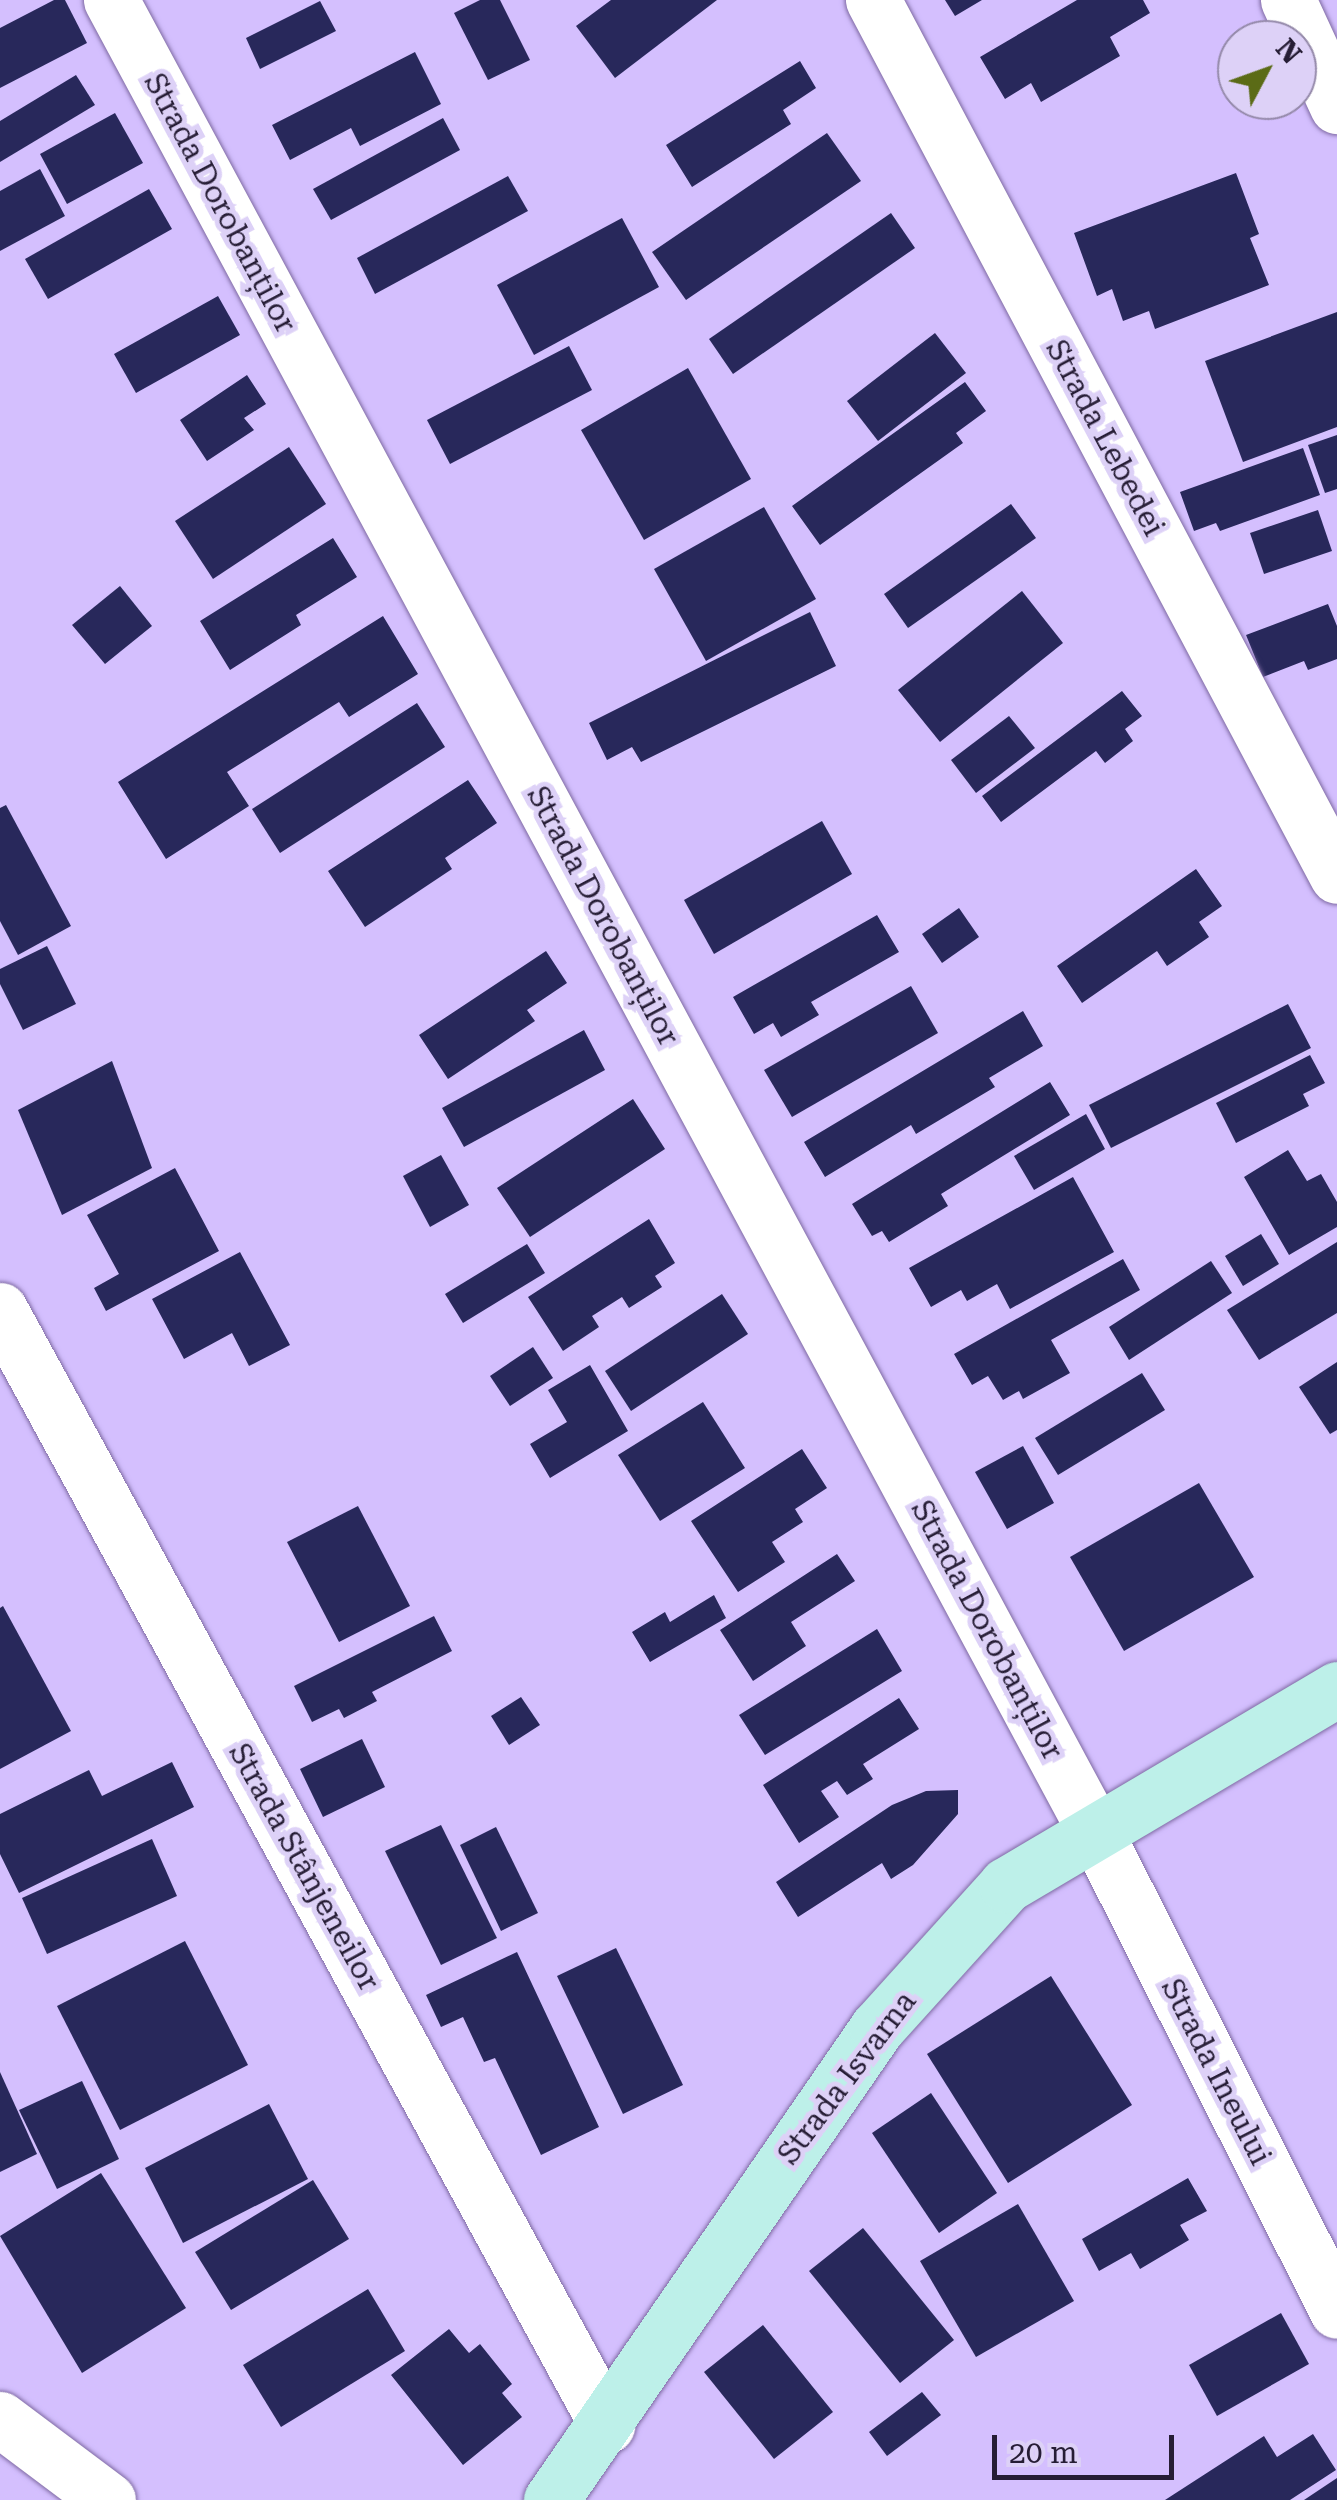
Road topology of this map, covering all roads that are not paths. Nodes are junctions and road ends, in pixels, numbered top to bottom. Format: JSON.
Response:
{"nodes":[{"id":1,"x":111,"y":0,"type":"edge"},
{"id":2,"x":873,"y":0,"type":"edge"},
{"id":3,"x":1288,"y":0,"type":"edge"},
{"id":4,"x":1337,"y":106,"type":"edge"},
{"id":5,"x":1337,"y":876,"type":"edge"},
{"id":6,"x":0,"y":1310,"type":"edge"},
{"id":7,"x":1337,"y":1689,"type":"edge"},
{"id":8,"x":1096,"y":1833,"type":"junction"},
{"id":9,"x":1337,"y":2311,"type":"edge"},
{"id":10,"x":0,"y":2419,"type":"edge"},
{"id":11,"x":606,"y":2424,"type":"junction"},
{"id":12,"x":108,"y":2500,"type":"edge"},
{"id":13,"x":552,"y":2500,"type":"edge"}],
"edges":[{"from":1,"to":8,"type":"street","name":"Strada Dorobanților"},
{"from":2,"to":5,"type":"street","name":"Strada Lebedei"},
{"from":3,"to":4,"type":"street"},
{"from":6,"to":11,"type":"street","name":"Strada Stânjeneilor"},
{"from":7,"to":8,"type":"street","name":"Strada Isvarna"},
{"from":8,"to":9,"type":"street","name":"Strada Ineului"},
{"from":8,"to":11,"type":"street","name":"Strada Isvarna"},
{"from":10,"to":12,"type":"street"},
{"from":11,"to":13,"type":"street","name":"Strada Isvarna"}]}
